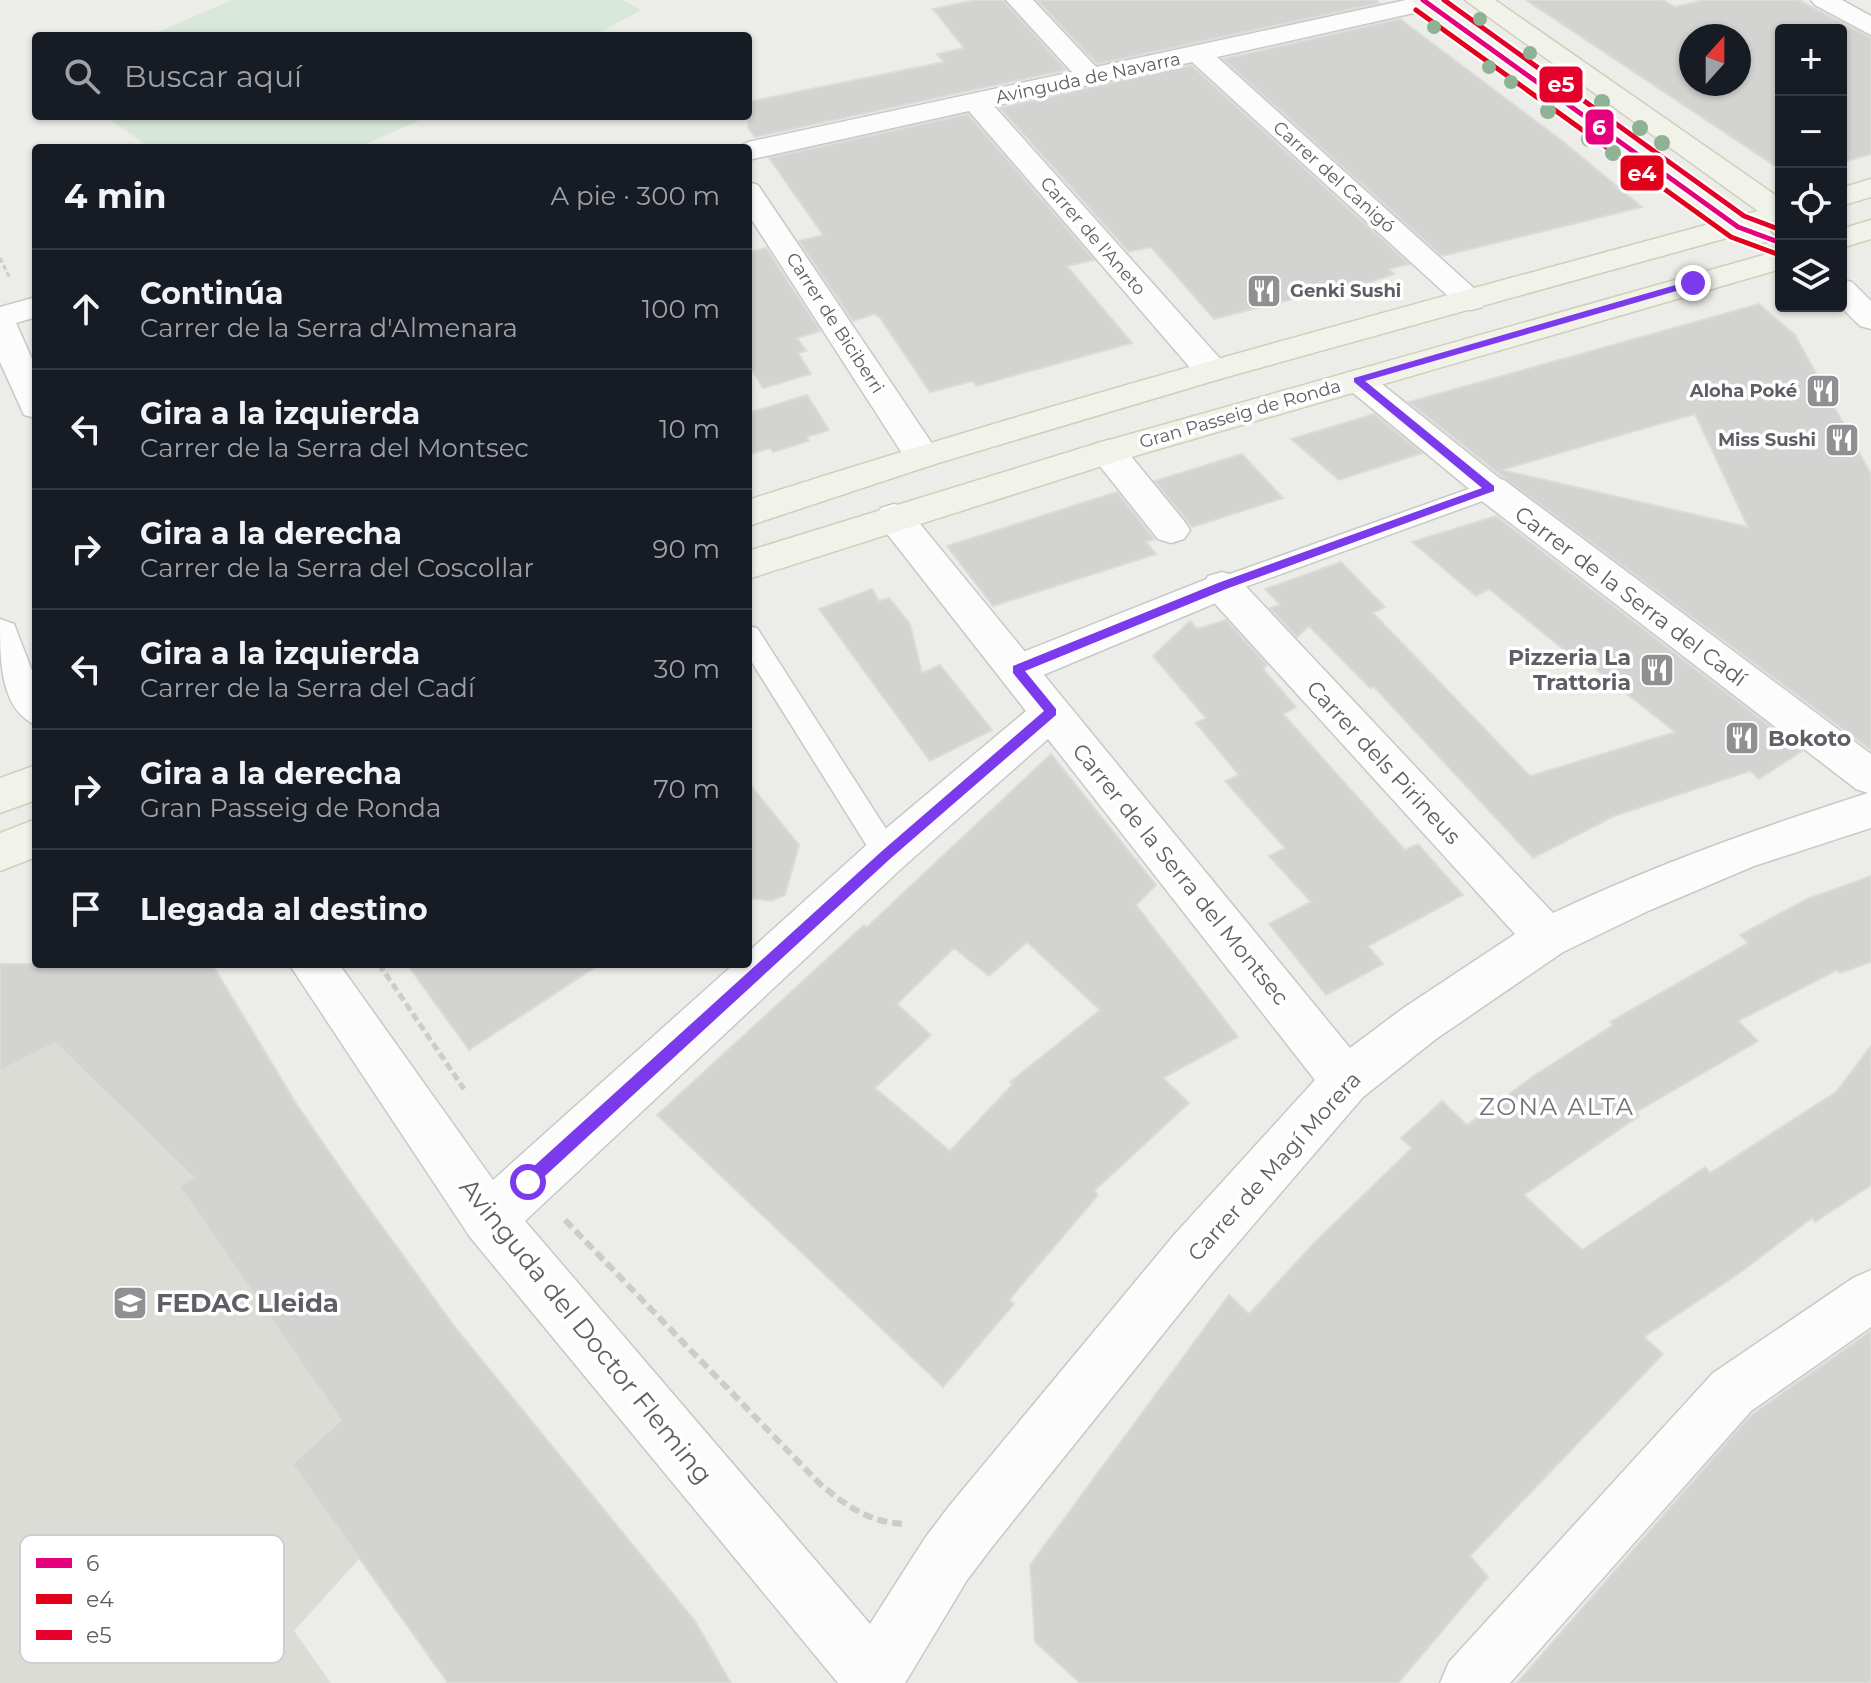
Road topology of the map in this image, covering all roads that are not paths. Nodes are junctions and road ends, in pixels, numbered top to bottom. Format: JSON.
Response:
{"nodes":[{"id":1,"x":1019,"y":0,"type":"edge"},
{"id":2,"x":1478,"y":0,"type":"edge"},
{"id":3,"x":1828,"y":0,"type":"edge"},
{"id":4,"x":1425,"y":1,"type":"edge"},
{"id":5,"x":1871,"y":27,"type":"edge"},
{"id":6,"x":1198,"y":54,"type":"junction"},
{"id":7,"x":1091,"y":77,"type":"junction"},
{"id":8,"x":976,"y":102,"type":"junction"},
{"id":9,"x":752,"y":150,"type":"edge"},
{"id":10,"x":1871,"y":188,"type":"edge"},
{"id":11,"x":1847,"y":195,"type":"edge"},
{"id":12,"x":752,"y":197,"type":"edge"},
{"id":13,"x":1775,"y":210,"type":"edge"},
{"id":14,"x":1775,"y":216,"type":"edge"},
{"id":15,"x":1738,"y":227,"type":"junction"},
{"id":16,"x":1871,"y":229,"type":"edge"},
{"id":17,"x":1847,"y":237,"type":"edge"},
{"id":18,"x":1775,"y":241,"type":"edge"},
{"id":19,"x":1775,"y":261,"type":"edge"},
{"id":20,"x":1847,"y":295,"type":"edge"},
{"id":21,"x":1471,"y":300,"type":"junction"},
{"id":22,"x":32,"y":308,"type":"edge"},
{"id":23,"x":0,"y":317,"type":"edge"},
{"id":24,"x":1871,"y":319,"type":"edge"},
{"id":25,"x":0,"y":323,"type":"edge"},
{"id":26,"x":1211,"y":370,"type":"junction"},
{"id":27,"x":1357,"y":380,"type":"junction"},
{"id":28,"x":32,"y":398,"type":"edge"},
{"id":29,"x":1108,"y":452,"type":"junction"},
{"id":30,"x":922,"y":456,"type":"junction"},
{"id":31,"x":1491,"y":489,"type":"junction"},
{"id":32,"x":752,"y":512,"type":"edge"},
{"id":33,"x":894,"y":517,"type":"junction"},
{"id":34,"x":1171,"y":530,"type":"dead end"},
{"id":35,"x":752,"y":564,"type":"edge"},
{"id":36,"x":1222,"y":586,"type":"junction"},
{"id":37,"x":0,"y":634,"type":"edge"},
{"id":38,"x":752,"y":641,"type":"edge"},
{"id":39,"x":1017,"y":670,"type":"junction"},
{"id":40,"x":32,"y":705,"type":"edge"},
{"id":41,"x":1052,"y":712,"type":"junction"},
{"id":42,"x":1871,"y":777,"type":"edge"},
{"id":43,"x":32,"y":784,"type":"edge"},
{"id":44,"x":0,"y":796,"type":"edge"},
{"id":45,"x":1871,"y":810,"type":"edge"},
{"id":46,"x":32,"y":839,"type":"edge"},
{"id":47,"x":0,"y":853,"type":"edge"},
{"id":48,"x":887,"y":854,"type":"junction"},
{"id":49,"x":1547,"y":938,"type":"junction"},
{"id":50,"x":315,"y":968,"type":"edge"},
{"id":51,"x":1346,"y":1081,"type":"junction"},
{"id":52,"x":489,"y":1219,"type":"junction"},
{"id":53,"x":1871,"y":1296,"type":"edge"},
{"id":54,"x":874,"y":1681,"type":"edge"},
{"id":55,"x":1470,"y":1683,"type":"edge"}],
"edges":[{"from":1,"to":7,"type":"street"},
{"from":2,"to":13,"type":"main road"},
{"from":3,"to":5,"type":"street"},
{"from":4,"to":6,"type":"street","name":"Avinguda de Navarra"},
{"from":4,"to":15,"type":"main road"},
{"from":6,"to":7,"type":"street","name":"Avinguda de Navarra"},
{"from":6,"to":21,"type":"street","name":"Carrer del Canigó"},
{"from":7,"to":8,"type":"street","name":"Avinguda de Navarra"},
{"from":8,"to":9,"type":"street","name":"Avinguda de Navarra"},
{"from":8,"to":26,"type":"street","name":"Carrer de l'Aneto"},
{"from":10,"to":11,"type":"main road"},
{"from":12,"to":30,"type":"street","name":"Carrer de Biciberri"},
{"from":14,"to":15,"type":"main road"},
{"from":15,"to":18,"type":"main road"},
{"from":15,"to":21,"type":"main road"},
{"from":16,"to":17,"type":"main road"},
{"from":19,"to":27,"type":"main road","name":"Gran Passeig de Ronda"},
{"from":20,"to":24,"type":"street"},
{"from":21,"to":26,"type":"main road"},
{"from":22,"to":23,"type":"street"},
{"from":25,"to":28,"type":"street"},
{"from":26,"to":30,"type":"main road"},
{"from":27,"to":29,"type":"main road","name":"Gran Passeig de Ronda"},
{"from":27,"to":31,"type":"street","name":"Carrer de la Serra del Cadí"},
{"from":29,"to":33,"type":"main road","name":"Gran Passeig de Ronda"},
{"from":29,"to":34,"type":"street"},
{"from":30,"to":32,"type":"main road"},
{"from":31,"to":36,"type":"lane"},
{"from":31,"to":42,"type":"street","name":"Carrer de la Serra del Cadí"},
{"from":33,"to":35,"type":"main road","name":"Gran Passeig de Ronda"},
{"from":33,"to":39,"type":"street","name":"Carrer de la Serra del Montsec"},
{"from":36,"to":39,"type":"street"},
{"from":36,"to":49,"type":"street","name":"Carrer dels Pirineus"},
{"from":37,"to":40,"type":"street"},
{"from":38,"to":48,"type":"lane"},
{"from":39,"to":41,"type":"street","name":"Carrer de la Serra del Montsec"},
{"from":41,"to":48,"type":"street"},
{"from":41,"to":51,"type":"street","name":"Carrer de la Serra del Montsec"},
{"from":43,"to":44,"type":"main road"},
{"from":45,"to":49,"type":"street","name":"Carrer de Magí Morera"},
{"from":46,"to":47,"type":"main road"},
{"from":48,"to":52,"type":"street"},
{"from":49,"to":51,"type":"street","name":"Carrer de Magí Morera"},
{"from":50,"to":52,"type":"street","name":"Avinguda del Doctor Fleming"},
{"from":51,"to":54,"type":"street","name":"Carrer de Magí Morera"},
{"from":52,"to":54,"type":"street","name":"Avinguda del Doctor Fleming"},
{"from":53,"to":55,"type":"street"}]}
